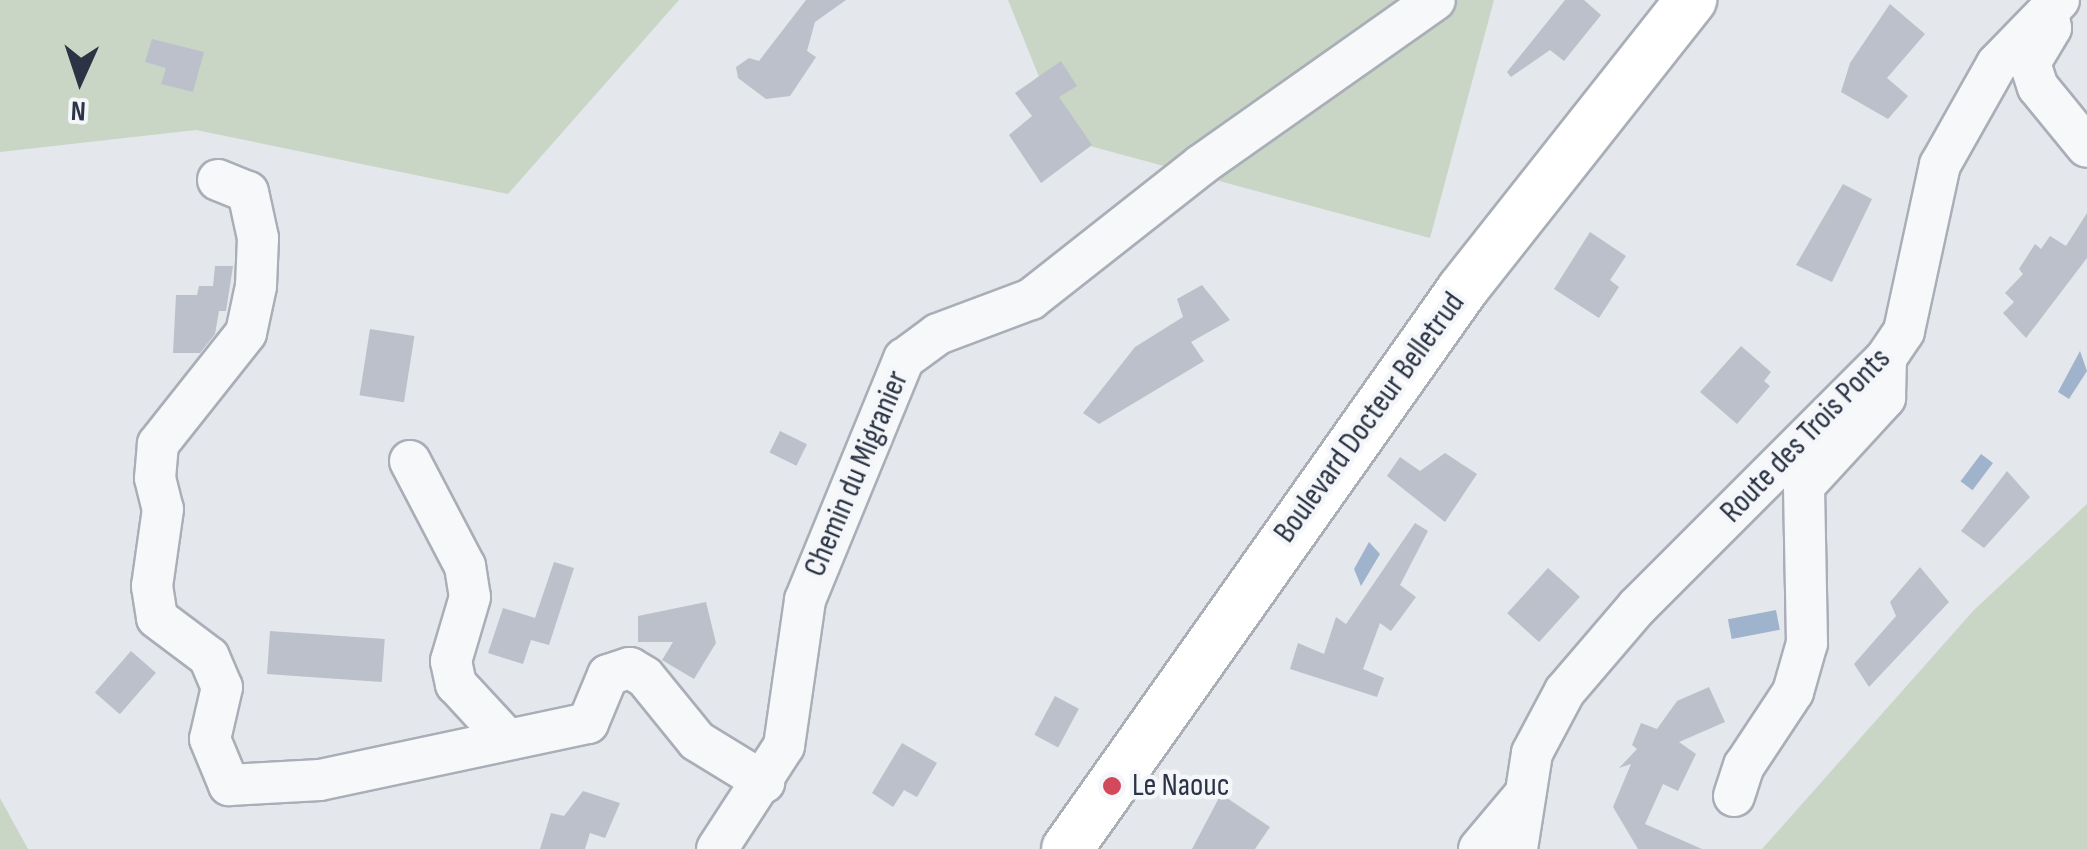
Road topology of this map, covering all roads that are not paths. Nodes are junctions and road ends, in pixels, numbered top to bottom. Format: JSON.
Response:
{"nodes":[{"id":1,"x":1435,"y":0,"type":"edge"},
{"id":2,"x":1690,"y":0,"type":"edge"},
{"id":3,"x":2053,"y":4,"type":"edge"},
{"id":4,"x":2087,"y":146,"type":"edge"},
{"id":5,"x":218,"y":180,"type":"dead end"},
{"id":6,"x":1886,"y":358,"type":"junction"},
{"id":7,"x":410,"y":460,"type":"dead end"},
{"id":8,"x":506,"y":738,"type":"junction"},
{"id":9,"x":764,"y":782,"type":"junction"},
{"id":10,"x":1734,"y":796,"type":"dead end"},
{"id":11,"x":1522,"y":798,"type":"junction"},
{"id":12,"x":717,"y":849,"type":"edge"},
{"id":13,"x":1067,"y":849,"type":"edge"},
{"id":14,"x":1480,"y":849,"type":"edge"},
{"id":15,"x":1518,"y":849,"type":"edge"}],
"edges":[{"from":1,"to":9,"type":"street","name":"Chemin du Migranier"},
{"from":2,"to":13,"type":"main road","name":"Boulevard Docteur Belletrud"},
{"from":3,"to":4,"type":"street"},
{"from":3,"to":6,"type":"street","name":"Route des Trois Ponts"},
{"from":5,"to":8,"type":"street"},
{"from":6,"to":10,"type":"street"},
{"from":6,"to":11,"type":"street","name":"Route des Trois Ponts"},
{"from":7,"to":8,"type":"street"},
{"from":8,"to":9,"type":"street"},
{"from":9,"to":12,"type":"street","name":"Chemin du Migranier"},
{"from":11,"to":14,"type":"street"},
{"from":11,"to":15,"type":"street","name":"Route des Trois Ponts"}]}
